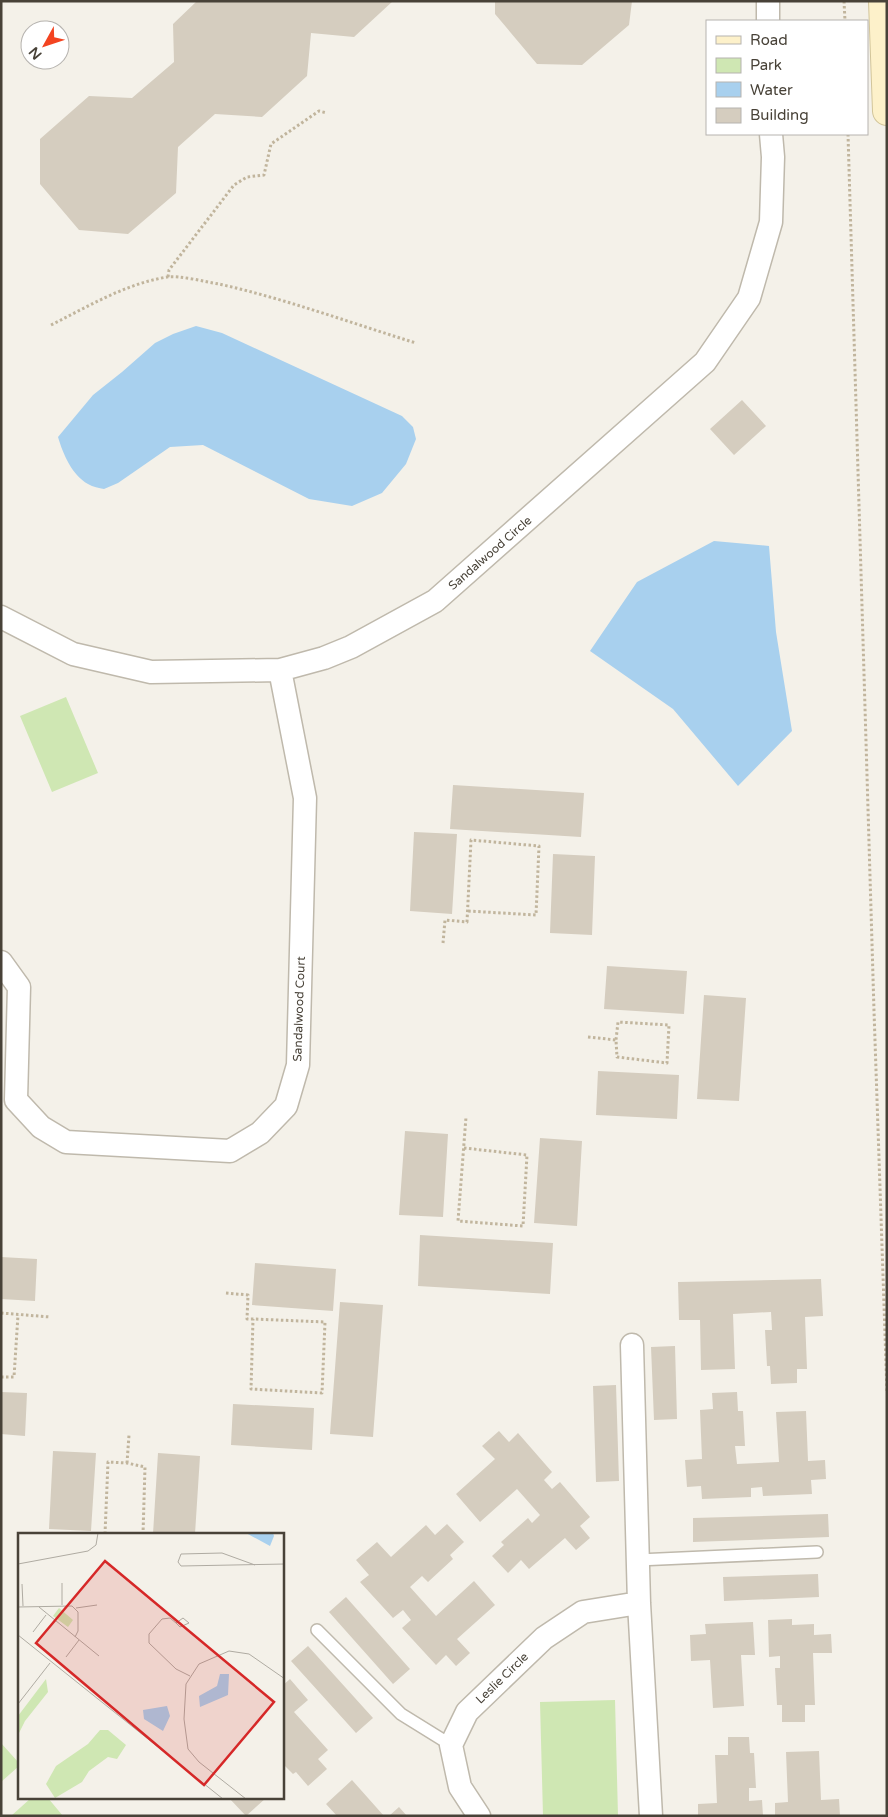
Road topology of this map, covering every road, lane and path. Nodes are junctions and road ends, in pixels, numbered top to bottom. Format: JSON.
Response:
{"nodes":[{"id":1,"x":768,"y":1,"type":"edge"},
{"id":2,"x":844,"y":1,"type":"edge"},
{"id":3,"x":883,"y":1,"type":"edge"},
{"id":4,"x":768,"y":20,"type":"edge"},
{"id":5,"x":845,"y":20,"type":"edge"},
{"id":6,"x":887,"y":112,"type":"edge"},
{"id":7,"x":327,"y":113,"type":"dead end"},
{"id":8,"x":771,"y":135,"type":"edge"},
{"id":9,"x":848,"y":135,"type":"edge"},
{"id":10,"x":168,"y":277,"type":"junction"},
{"id":11,"x":51,"y":325,"type":"dead end"},
{"id":12,"x":416,"y":343,"type":"dead end"},
{"id":13,"x":1,"y":617,"type":"edge"},
{"id":14,"x":280,"y":670,"type":"junction"},
{"id":15,"x":468,"y":911,"type":"junction"},
{"id":16,"x":443,"y":943,"type":"dead end"},
{"id":17,"x":1,"y":962,"type":"edge"},
{"id":18,"x":588,"y":1037,"type":"dead end"},
{"id":19,"x":10,"y":1040,"type":"edge"},
{"id":20,"x":616,"y":1040,"type":"junction"},
{"id":21,"x":466,"y":1117,"type":"dead end"},
{"id":22,"x":464,"y":1148,"type":"junction"},
{"id":23,"x":226,"y":1293,"type":"dead end"},
{"id":24,"x":1,"y":1314,"type":"edge"},
{"id":25,"x":18,"y":1315,"type":"junction"},
{"id":26,"x":50,"y":1317,"type":"dead end"},
{"id":27,"x":254,"y":1319,"type":"junction"},
{"id":28,"x":632,"y":1346,"type":"dead end"},
{"id":29,"x":1,"y":1377,"type":"edge"},
{"id":30,"x":887,"y":1393,"type":"edge"},
{"id":31,"x":129,"y":1435,"type":"dead end"},
{"id":32,"x":127,"y":1463,"type":"junction"},
{"id":33,"x":105,"y":1533,"type":"edge"},
{"id":34,"x":143,"y":1533,"type":"edge"},
{"id":35,"x":816,"y":1552,"type":"dead end"},
{"id":36,"x":638,"y":1560,"type":"junction"},
{"id":37,"x":639,"y":1603,"type":"junction"},
{"id":38,"x":317,"y":1630,"type":"dead end"},
{"id":39,"x":451,"y":1744,"type":"junction"},
{"id":40,"x":478,"y":1816,"type":"edge"},
{"id":41,"x":651,"y":1816,"type":"edge"}],
"edges":[{"from":1,"to":4,"type":"street"},
{"from":2,"to":5,"type":"path"},
{"from":3,"to":6,"type":"street"},
{"from":7,"to":10,"type":"path"},
{"from":8,"to":14,"type":"street","name":"Sandalwood Circle"},
{"from":9,"to":30,"type":"path"},
{"from":10,"to":11,"type":"path"},
{"from":10,"to":12,"type":"path"},
{"from":13,"to":14,"type":"street","name":"Sandalwood Circle"},
{"from":14,"to":19,"type":"street","name":"Sandalwood Court"},
{"from":15,"to":15,"type":"path"},
{"from":15,"to":16,"type":"path"},
{"from":17,"to":19,"type":"street","name":"Sandalwood Court"},
{"from":18,"to":20,"type":"path"},
{"from":20,"to":20,"type":"path"},
{"from":21,"to":22,"type":"path"},
{"from":22,"to":22,"type":"path"},
{"from":23,"to":27,"type":"path"},
{"from":24,"to":25,"type":"path"},
{"from":25,"to":26,"type":"path"},
{"from":25,"to":29,"type":"path"},
{"from":27,"to":27,"type":"path"},
{"from":28,"to":36,"type":"street"},
{"from":31,"to":32,"type":"path"},
{"from":32,"to":33,"type":"path"},
{"from":32,"to":34,"type":"path"},
{"from":35,"to":36,"type":"lane"},
{"from":36,"to":37,"type":"street"},
{"from":37,"to":39,"type":"street","name":"Leslie Circle"},
{"from":37,"to":41,"type":"street"},
{"from":38,"to":39,"type":"lane"},
{"from":39,"to":40,"type":"street"}]}
